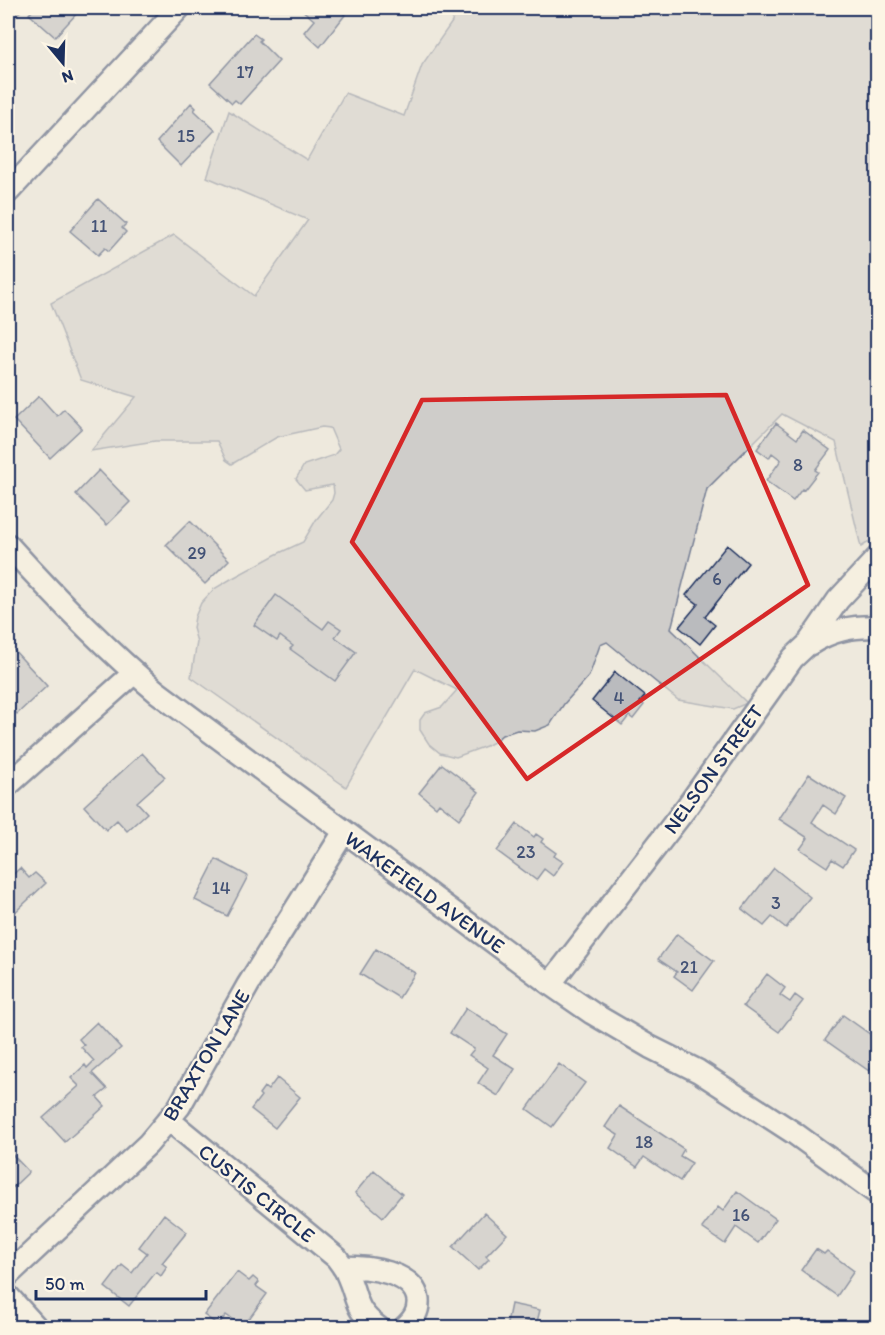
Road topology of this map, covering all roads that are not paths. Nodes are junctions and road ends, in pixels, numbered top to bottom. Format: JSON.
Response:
{"nodes":[{"id":1,"x":179,"y":8,"type":"edge"},
{"id":2,"x":8,"y":192,"type":"edge"},
{"id":3,"x":8,"y":545,"type":"edge"},
{"id":4,"x":878,"y":557,"type":"edge"},
{"id":5,"x":878,"y":627,"type":"edge"},
{"id":6,"x":807,"y":645,"type":"junction"},
{"id":7,"x":134,"y":673,"type":"junction"},
{"id":8,"x":8,"y":785,"type":"edge"},
{"id":9,"x":344,"y":832,"type":"junction"},
{"id":10,"x":550,"y":984,"type":"junction"},
{"id":11,"x":169,"y":1120,"type":"junction"},
{"id":12,"x":878,"y":1194,"type":"edge"},
{"id":13,"x":343,"y":1267,"type":"junction"},
{"id":14,"x":8,"y":1275,"type":"edge"},
{"id":15,"x":8,"y":1296,"type":"edge"},
{"id":16,"x":37,"y":1328,"type":"edge"},
{"id":17,"x":379,"y":1328,"type":"edge"},
{"id":18,"x":404,"y":1328,"type":"edge"}],
"edges":[{"from":1,"to":2,"type":"street"},
{"from":3,"to":7,"type":"street","name":"WAKEFIELD AVENUE"},
{"from":4,"to":6,"type":"street","name":"NELSON STREET"},
{"from":5,"to":6,"type":"street"},
{"from":6,"to":10,"type":"street","name":"NELSON STREET"},
{"from":7,"to":8,"type":"street"},
{"from":7,"to":9,"type":"street","name":"WAKEFIELD AVENUE"},
{"from":9,"to":10,"type":"street","name":"WAKEFIELD AVENUE"},
{"from":9,"to":11,"type":"street","name":"BRAXTON LANE"},
{"from":10,"to":12,"type":"street","name":"WAKEFIELD AVENUE"},
{"from":11,"to":13,"type":"street","name":"CUSTIS CIRCLE"},
{"from":11,"to":14,"type":"street","name":"BRAXTON LANE"},
{"from":13,"to":17,"type":"street","name":"CUSTIS CIRCLE"},
{"from":13,"to":18,"type":"street"},
{"from":15,"to":16,"type":"street"}]}
